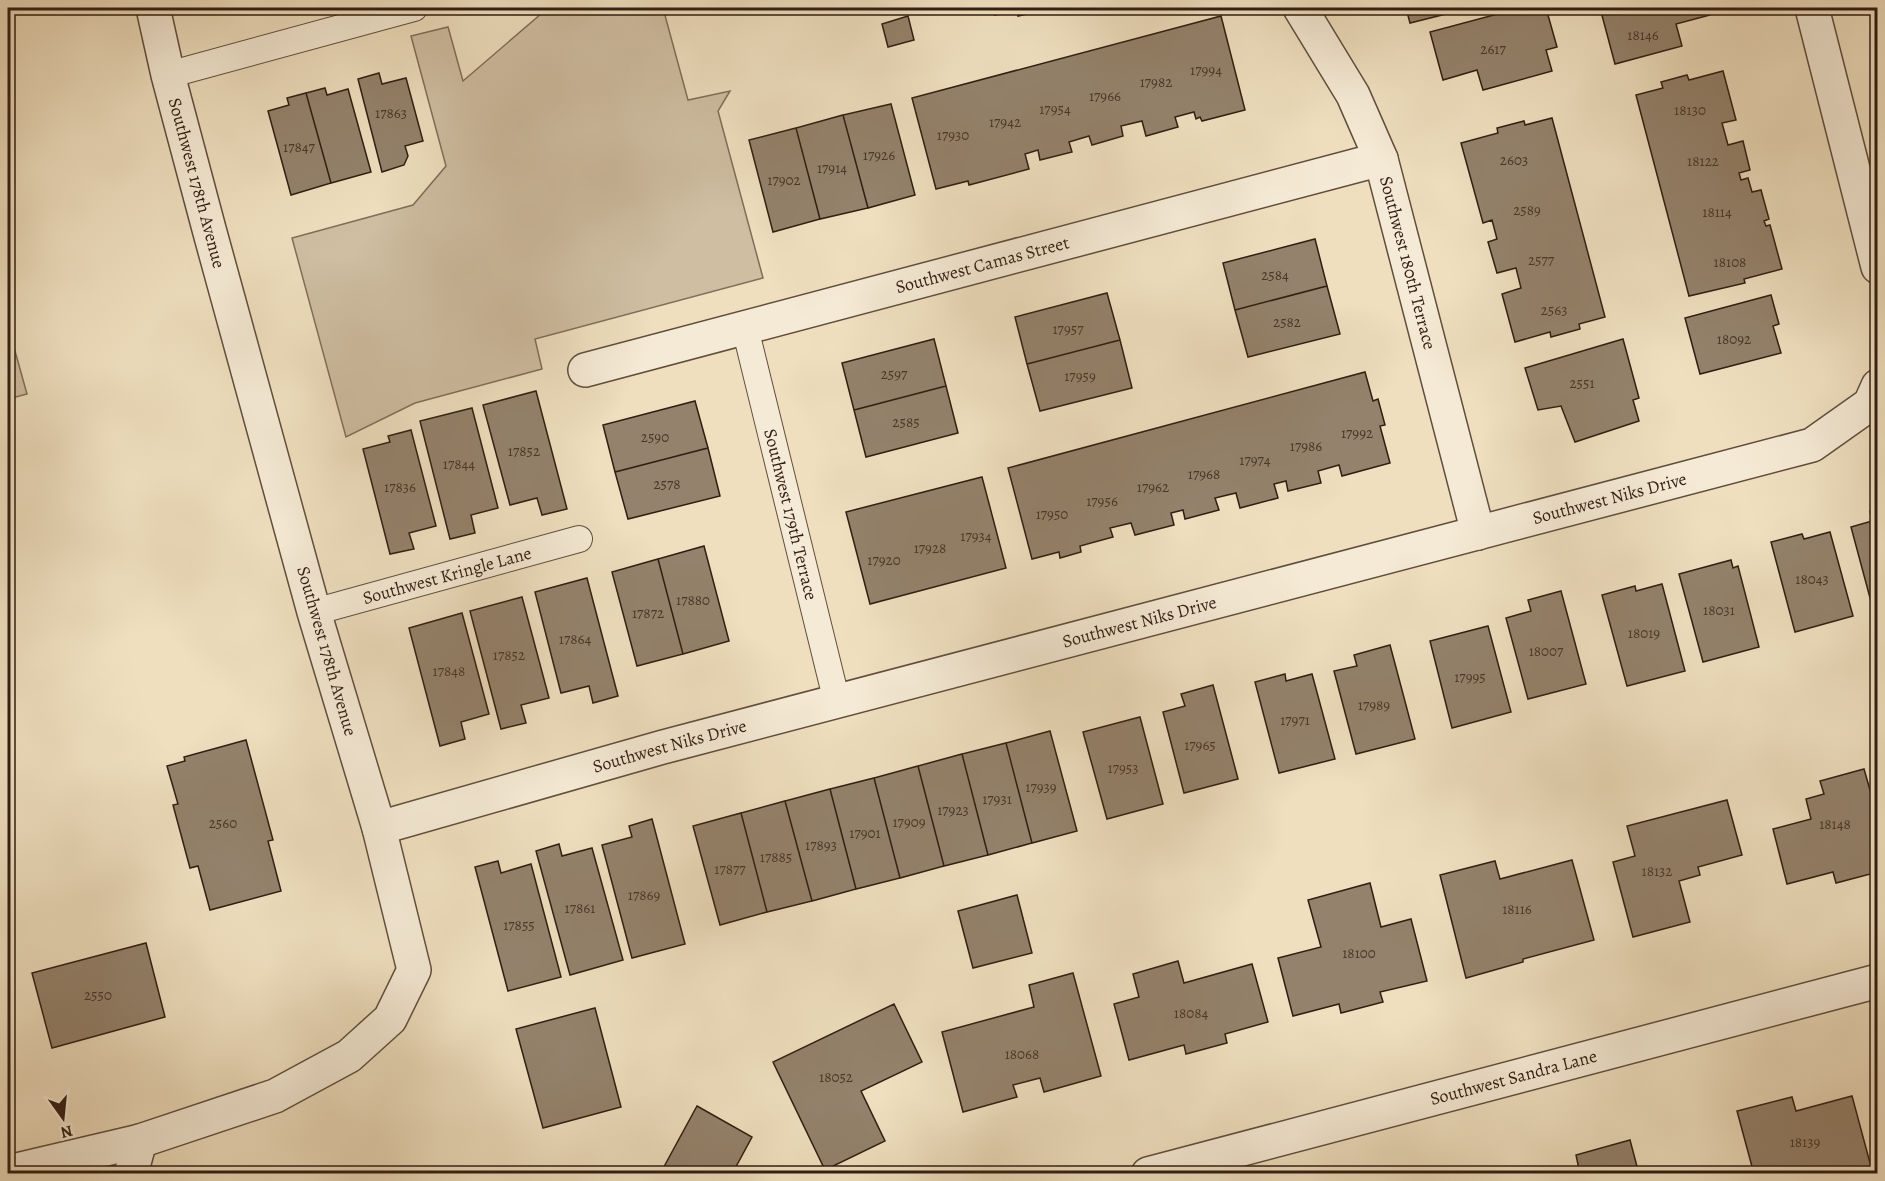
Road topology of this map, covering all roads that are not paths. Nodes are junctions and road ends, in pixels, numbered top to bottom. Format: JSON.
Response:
{"nodes":[{"id":1,"x":153,"y":8,"type":"edge"},
{"id":2,"x":414,"y":8,"type":"edge"},
{"id":3,"x":1300,"y":8,"type":"edge"},
{"id":4,"x":1812,"y":8,"type":"edge"},
{"id":5,"x":168,"y":75,"type":"junction"},
{"id":6,"x":1381,"y":159,"type":"junction"},
{"id":7,"x":1878,"y":267,"type":"edge"},
{"id":8,"x":745,"y":328,"type":"junction"},
{"id":9,"x":585,"y":370,"type":"dead end"},
{"id":10,"x":1875,"y":399,"type":"edge"},
{"id":11,"x":1478,"y":533,"type":"junction"},
{"id":12,"x":579,"y":539,"type":"dead end"},
{"id":13,"x":314,"y":612,"type":"junction"},
{"id":14,"x":837,"y":702,"type":"junction"},
{"id":15,"x":379,"y":828,"type":"junction"},
{"id":16,"x":1878,"y":981,"type":"edge"},
{"id":17,"x":141,"y":1141,"type":"junction"},
{"id":18,"x":8,"y":1172,"type":"edge"},
{"id":19,"x":131,"y":1173,"type":"edge"},
{"id":20,"x":1148,"y":1173,"type":"edge"}],
"edges":[{"from":1,"to":5,"type":"street","name":"Southwest 178th Avenue"},
{"from":2,"to":5,"type":"lane"},
{"from":3,"to":6,"type":"street","name":"Southwest 180th Terrace"},
{"from":4,"to":7,"type":"street"},
{"from":5,"to":13,"type":"street","name":"Southwest 178th Avenue"},
{"from":6,"to":8,"type":"street","name":"Southwest Camas Street"},
{"from":6,"to":11,"type":"street","name":"Southwest 180th Terrace"},
{"from":8,"to":9,"type":"street","name":"Southwest Camas Street"},
{"from":8,"to":14,"type":"lane","name":"Southwest 179th Terrace"},
{"from":10,"to":11,"type":"street","name":"Southwest Niks Drive"},
{"from":11,"to":14,"type":"street","name":"Southwest Niks Drive"},
{"from":12,"to":13,"type":"lane","name":"Southwest Kringle Lane"},
{"from":13,"to":15,"type":"street","name":"Southwest 178th Avenue"},
{"from":14,"to":15,"type":"street","name":"Southwest Niks Drive"},
{"from":15,"to":17,"type":"street","name":"Southwest 178th Avenue"},
{"from":16,"to":20,"type":"street","name":"Southwest Sandra Lane"},
{"from":17,"to":18,"type":"street","name":"Southwest 178th Avenue"},
{"from":17,"to":19,"type":"street"}]}
